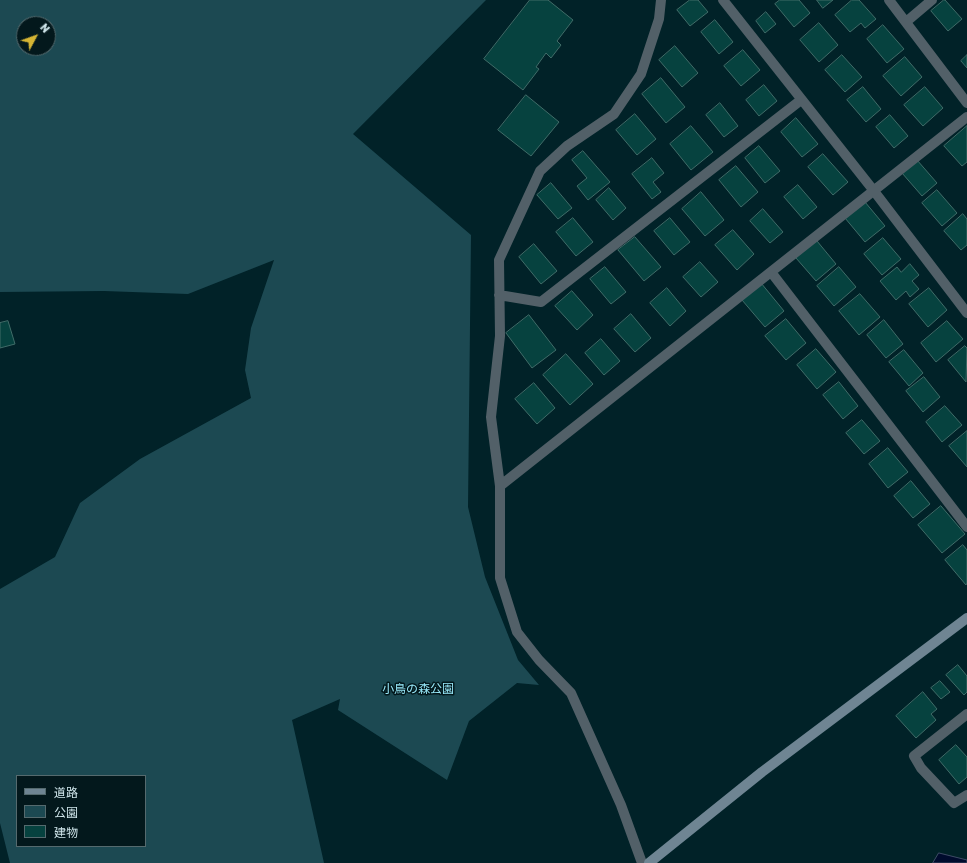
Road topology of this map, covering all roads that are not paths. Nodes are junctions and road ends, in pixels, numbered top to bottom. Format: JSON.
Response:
{"nodes":[{"id":1,"x":661,"y":0,"type":"edge"},
{"id":2,"x":723,"y":0,"type":"edge"},
{"id":3,"x":888,"y":0,"type":"edge"},
{"id":4,"x":932,"y":0,"type":"edge"},
{"id":5,"x":906,"y":22,"type":"junction"},
{"id":6,"x":801,"y":100,"type":"junction"},
{"id":7,"x":967,"y":103,"type":"edge"},
{"id":8,"x":967,"y":117,"type":"edge"},
{"id":9,"x":874,"y":191,"type":"junction"},
{"id":10,"x":771,"y":272,"type":"junction"},
{"id":11,"x":499,"y":296,"type":"junction"},
{"id":12,"x":967,"y":313,"type":"edge"},
{"id":13,"x":500,"y":486,"type":"junction"},
{"id":14,"x":966,"y":525,"type":"edge"},
{"id":15,"x":967,"y":618,"type":"edge"},
{"id":16,"x":967,"y":714,"type":"edge"},
{"id":17,"x":967,"y":795,"type":"edge"},
{"id":18,"x":642,"y":863,"type":"edge"},
{"id":19,"x":649,"y":863,"type":"edge"}],
"edges":[{"from":1,"to":11,"type":"street"},
{"from":2,"to":6,"type":"street"},
{"from":3,"to":5,"type":"street"},
{"from":4,"to":5,"type":"street"},
{"from":5,"to":7,"type":"street"},
{"from":6,"to":9,"type":"street"},
{"from":6,"to":11,"type":"street"},
{"from":8,"to":9,"type":"street"},
{"from":9,"to":10,"type":"street"},
{"from":9,"to":12,"type":"street"},
{"from":10,"to":13,"type":"street"},
{"from":10,"to":14,"type":"street"},
{"from":11,"to":13,"type":"street"},
{"from":13,"to":18,"type":"street"},
{"from":15,"to":19,"type":"street"},
{"from":16,"to":17,"type":"street"}]}
